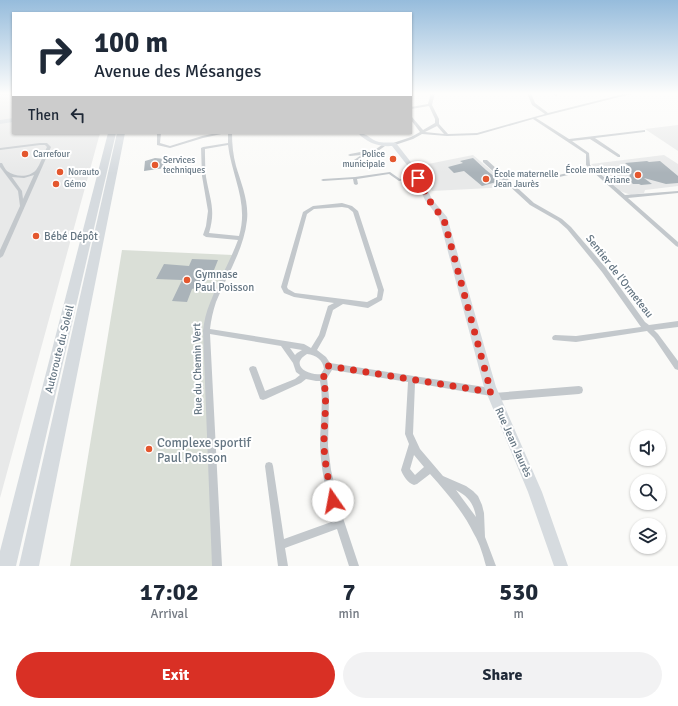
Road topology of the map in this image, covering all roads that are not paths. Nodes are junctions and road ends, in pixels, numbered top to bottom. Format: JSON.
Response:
{"nodes":[{"id":1,"x":437,"y":119,"type":"edge"},
{"id":2,"x":530,"y":119,"type":"edge"},
{"id":3,"x":535,"y":119,"type":"edge"},
{"id":4,"x":12,"y":120,"type":"edge"},
{"id":5,"x":412,"y":120,"type":"edge"},
{"id":6,"x":0,"y":121,"type":"edge"},
{"id":7,"x":437,"y":124,"type":"junction"},
{"id":8,"x":644,"y":131,"type":"dead end"},
{"id":9,"x":421,"y":133,"type":"junction"},
{"id":10,"x":112,"y":134,"type":"edge"},
{"id":11,"x":121,"y":134,"type":"edge"},
{"id":12,"x":159,"y":134,"type":"edge"},
{"id":13,"x":218,"y":134,"type":"edge"},
{"id":14,"x":230,"y":134,"type":"edge"},
{"id":15,"x":362,"y":134,"type":"edge"},
{"id":16,"x":447,"y":135,"type":"junction"},
{"id":17,"x":592,"y":138,"type":"junction"},
{"id":18,"x":569,"y":140,"type":"junction"},
{"id":19,"x":230,"y":144,"type":"junction"},
{"id":20,"x":394,"y":144,"type":"junction"},
{"id":21,"x":383,"y":146,"type":"junction"},
{"id":22,"x":9,"y":148,"type":"junction"},
{"id":23,"x":0,"y":149,"type":"edge"},
{"id":24,"x":0,"y":152,"type":"edge"},
{"id":25,"x":364,"y":153,"type":"junction"},
{"id":26,"x":350,"y":155,"type":"dead end"},
{"id":27,"x":618,"y":156,"type":"dead end"},
{"id":28,"x":356,"y":160,"type":"dead end"},
{"id":29,"x":485,"y":161,"type":"dead end"},
{"id":30,"x":0,"y":164,"type":"edge"},
{"id":31,"x":40,"y":169,"type":"junction"},
{"id":32,"x":592,"y":169,"type":"junction"},
{"id":33,"x":8,"y":173,"type":"junction"},
{"id":34,"x":355,"y":178,"type":"junction"},
{"id":35,"x":418,"y":178,"type":"junction"},
{"id":36,"x":552,"y":178,"type":"dead end"},
{"id":37,"x":323,"y":180,"type":"dead end"},
{"id":38,"x":356,"y":184,"type":"dead end"},
{"id":39,"x":678,"y":192,"type":"edge"},
{"id":40,"x":623,"y":197,"type":"junction"},
{"id":41,"x":22,"y":206,"type":"junction"},
{"id":42,"x":241,"y":238,"type":"junction"},
{"id":43,"x":678,"y":245,"type":"edge"},
{"id":44,"x":0,"y":256,"type":"edge"},
{"id":45,"x":321,"y":299,"type":"junction"},
{"id":46,"x":342,"y":302,"type":"junction"},
{"id":47,"x":330,"y":308,"type":"junction"},
{"id":48,"x":678,"y":324,"type":"edge"},
{"id":49,"x":647,"y":327,"type":"junction"},
{"id":50,"x":206,"y":331,"type":"junction"},
{"id":51,"x":555,"y":338,"type":"dead end"},
{"id":52,"x":283,"y":344,"type":"junction"},
{"id":53,"x":312,"y":351,"type":"junction"},
{"id":54,"x":296,"y":362,"type":"junction"},
{"id":55,"x":328,"y":366,"type":"junction"},
{"id":56,"x":678,"y":367,"type":"edge"},
{"id":57,"x":253,"y":369,"type":"dead end"},
{"id":58,"x":304,"y":376,"type":"junction"},
{"id":59,"x":323,"y":377,"type":"junction"},
{"id":60,"x":412,"y":379,"type":"junction"},
{"id":61,"x":579,"y":390,"type":"dead end"},
{"id":62,"x":493,"y":395,"type":"junction"},
{"id":63,"x":413,"y":444,"type":"junction"},
{"id":64,"x":269,"y":466,"type":"dead end"},
{"id":65,"x":430,"y":468,"type":"junction"},
{"id":66,"x":441,"y":480,"type":"junction"},
{"id":67,"x":339,"y":524,"type":"junction"},
{"id":68,"x":481,"y":538,"type":"junction"},
{"id":69,"x":280,"y":545,"type":"junction"},
{"id":70,"x":6,"y":566,"type":"edge"},
{"id":71,"x":29,"y":566,"type":"edge"},
{"id":72,"x":217,"y":566,"type":"edge"},
{"id":73,"x":283,"y":566,"type":"edge"},
{"id":74,"x":354,"y":566,"type":"edge"},
{"id":75,"x":491,"y":566,"type":"edge"},
{"id":76,"x":561,"y":566,"type":"edge"}],
"edges":[{"from":1,"to":7,"type":"street"},
{"from":2,"to":16,"type":"street"},
{"from":3,"to":18,"type":"street"},
{"from":4,"to":6,"type":"street"},
{"from":5,"to":9,"type":"street"},
{"from":7,"to":9,"type":"street"},
{"from":7,"to":16,"type":"street"},
{"from":8,"to":17,"type":"street"},
{"from":9,"to":16,"type":"street"},
{"from":9,"to":20,"type":"street"},
{"from":10,"to":70,"type":"highway","name":"Autoroute du Soleil"},
{"from":11,"to":71,"type":"highway","name":"Autoroute du Soleil"},
{"from":12,"to":13,"type":"street"},
{"from":14,"to":19,"type":"street","name":"Rue du Chemin Vert"},
{"from":15,"to":21,"type":"street"},
{"from":17,"to":18,"type":"street"},
{"from":17,"to":27,"type":"street"},
{"from":18,"to":32,"type":"street"},
{"from":19,"to":42,"type":"street","name":"Rue du Chemin Vert"},
{"from":19,"to":42,"type":"street"},
{"from":20,"to":21,"type":"street"},
{"from":20,"to":35,"type":"street","name":"Rue Jean Jaurès"},
{"from":21,"to":25,"type":"street"},
{"from":22,"to":23,"type":"street"},
{"from":22,"to":24,"type":"street"},
{"from":22,"to":31,"type":"street"},
{"from":25,"to":26,"type":"street"},
{"from":25,"to":28,"type":"street"},
{"from":29,"to":49,"type":"street","name":"Sentier de l'Ormeteau"},
{"from":30,"to":33,"type":"street"},
{"from":31,"to":33,"type":"street"},
{"from":31,"to":41,"type":"street"},
{"from":32,"to":36,"type":"street"},
{"from":32,"to":40,"type":"street"},
{"from":33,"to":41,"type":"street"},
{"from":34,"to":35,"type":"street"},
{"from":34,"to":37,"type":"street"},
{"from":34,"to":38,"type":"street"},
{"from":35,"to":62,"type":"street","name":"Rue Jean Jaurès"},
{"from":39,"to":40,"type":"street"},
{"from":40,"to":43,"type":"street"},
{"from":41,"to":44,"type":"street"},
{"from":42,"to":50,"type":"street","name":"Rue du Chemin Vert"},
{"from":45,"to":46,"type":"street"},
{"from":45,"to":46,"type":"street"},
{"from":45,"to":47,"type":"street"},
{"from":46,"to":47,"type":"street"},
{"from":47,"to":53,"type":"street"},
{"from":48,"to":49,"type":"street"},
{"from":49,"to":51,"type":"street"},
{"from":49,"to":56,"type":"street","name":"Sentier de l'Ormeteau"},
{"from":50,"to":52,"type":"street"},
{"from":50,"to":72,"type":"street","name":"Rue du Chemin Vert"},
{"from":52,"to":53,"type":"street"},
{"from":52,"to":54,"type":"street"},
{"from":53,"to":54,"type":"street"},
{"from":53,"to":55,"type":"street"},
{"from":54,"to":58,"type":"street"},
{"from":55,"to":59,"type":"street"},
{"from":55,"to":60,"type":"street"},
{"from":57,"to":58,"type":"street"},
{"from":58,"to":59,"type":"street"},
{"from":59,"to":67,"type":"street"},
{"from":60,"to":62,"type":"street"},
{"from":60,"to":63,"type":"street"},
{"from":61,"to":62,"type":"street"},
{"from":62,"to":76,"type":"street","name":"Rue Jean Jaurès"},
{"from":63,"to":65,"type":"street"},
{"from":63,"to":65,"type":"street"},
{"from":64,"to":69,"type":"street"},
{"from":65,"to":66,"type":"street"},
{"from":66,"to":68,"type":"street"},
{"from":66,"to":68,"type":"street"},
{"from":67,"to":69,"type":"street"},
{"from":67,"to":74,"type":"street"},
{"from":68,"to":75,"type":"street"},
{"from":69,"to":73,"type":"street"}]}
